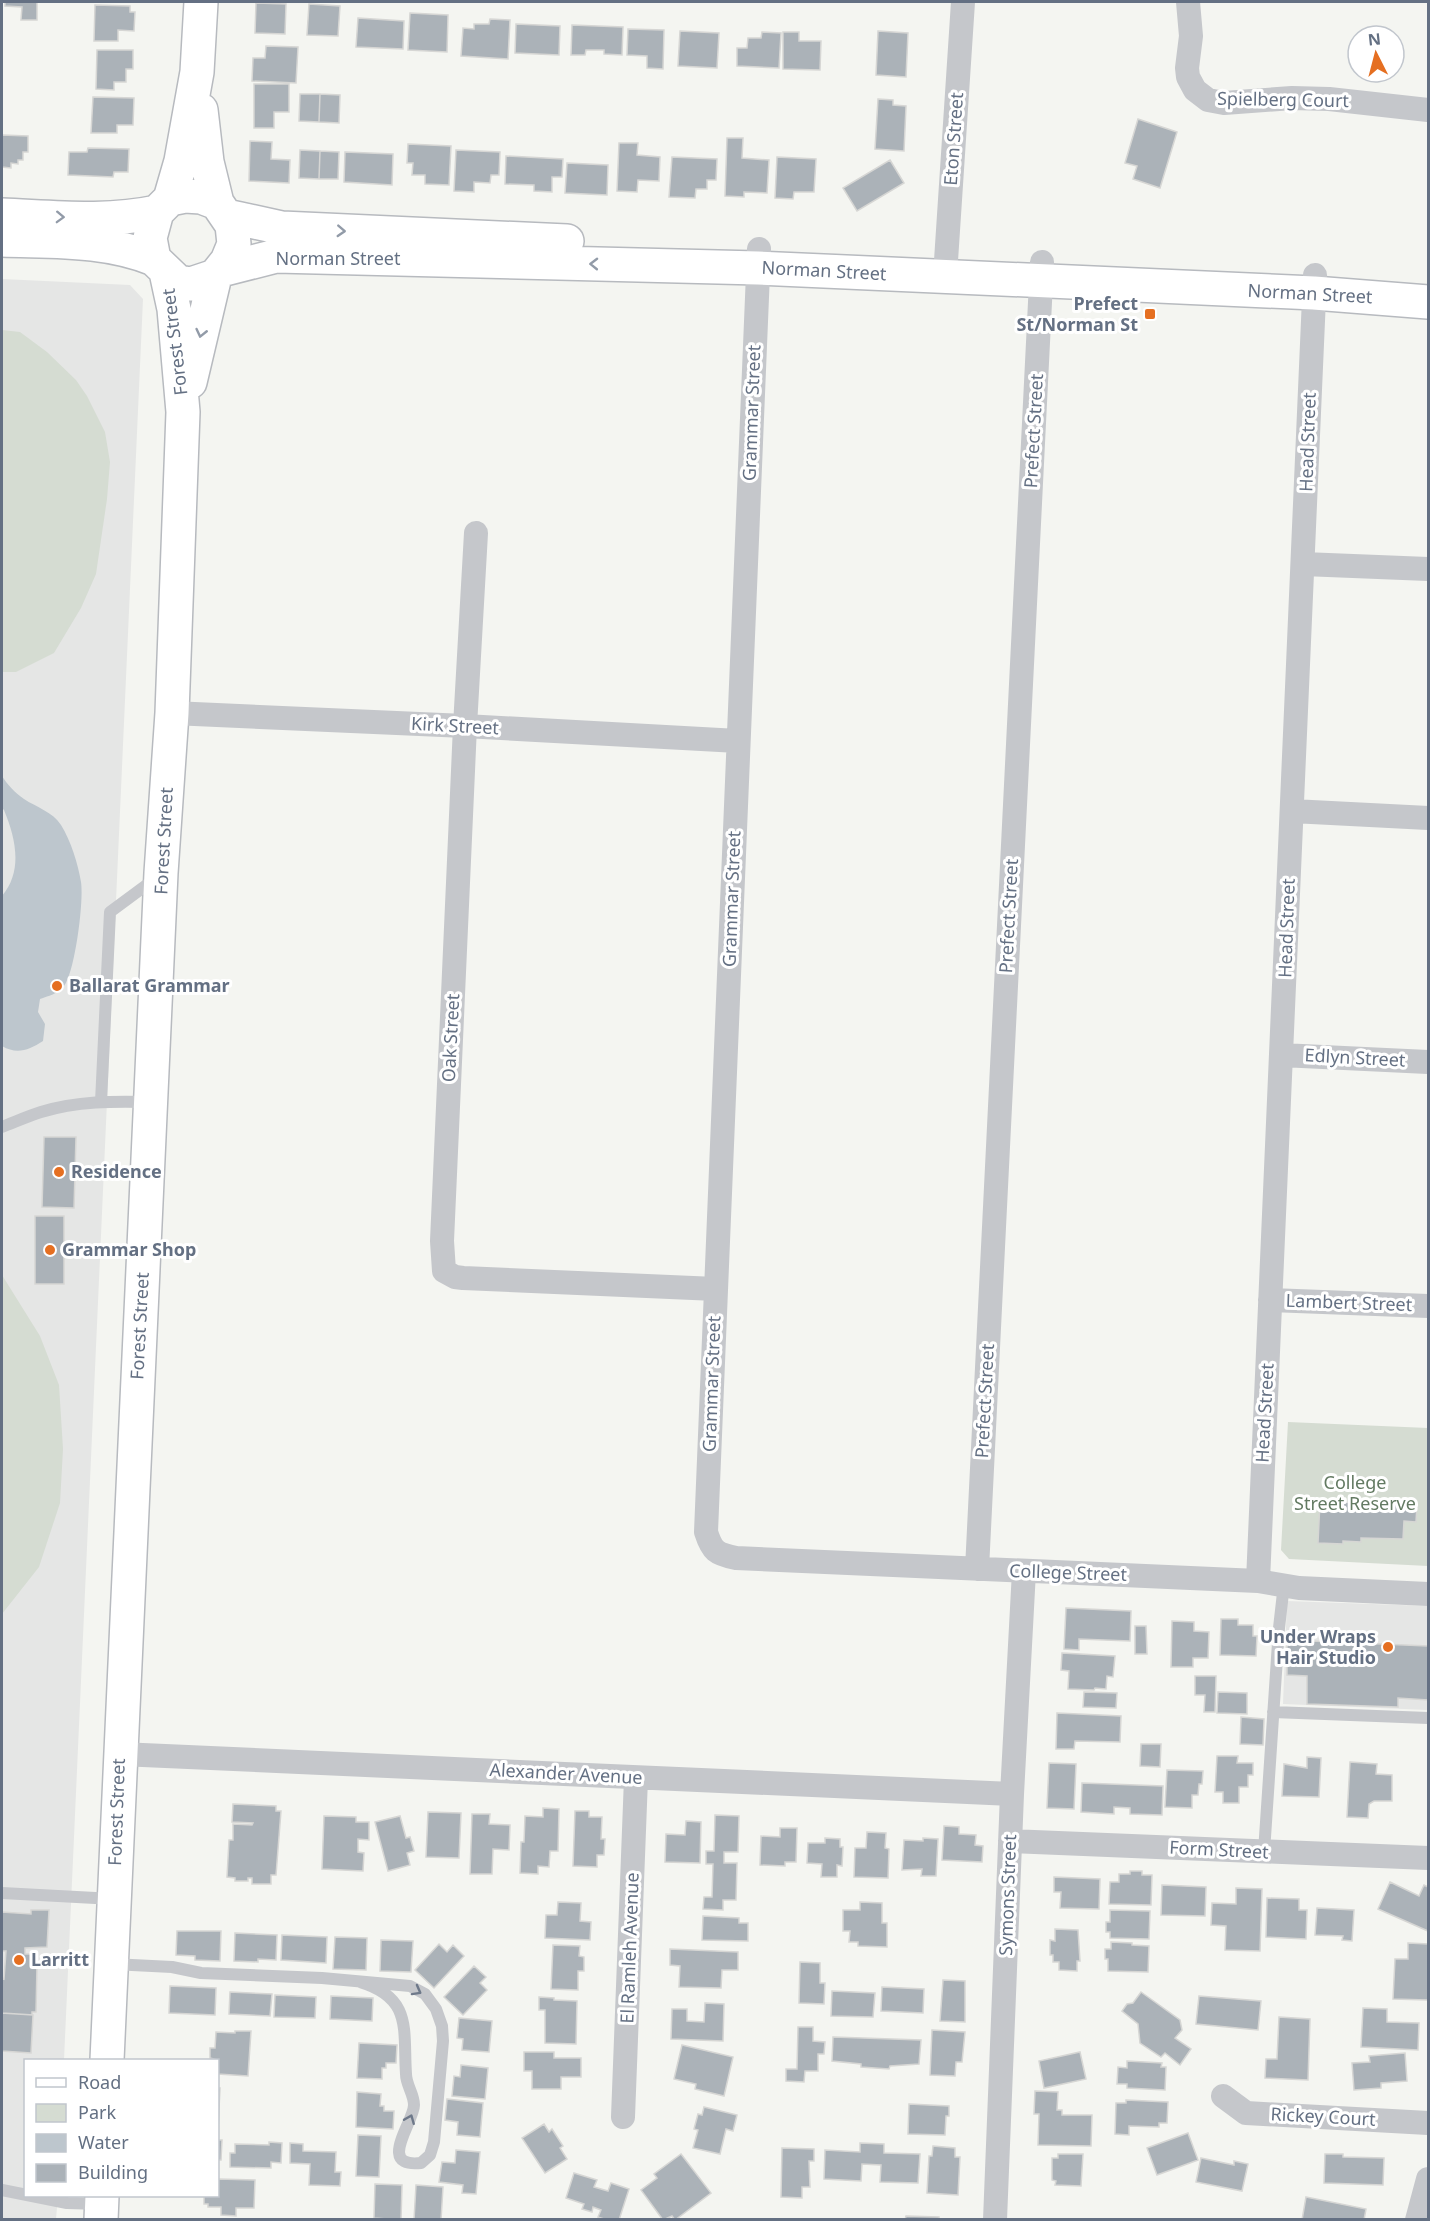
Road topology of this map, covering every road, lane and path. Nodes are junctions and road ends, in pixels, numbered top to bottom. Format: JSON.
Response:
{"nodes":[{"id":1,"x":201,"y":2,"type":"edge"},
{"id":2,"x":963,"y":2,"type":"edge"},
{"id":3,"x":1188,"y":2,"type":"edge"},
{"id":4,"x":197,"y":72,"type":"junction"},
{"id":5,"x":1428,"y":110,"type":"edge"},
{"id":6,"x":163,"y":205,"type":"junction"},
{"id":7,"x":222,"y":209,"type":"junction"},
{"id":8,"x":2,"y":215,"type":"edge"},
{"id":9,"x":2,"y":240,"type":"edge"},
{"id":10,"x":759,"y":259,"type":"junction"},
{"id":11,"x":160,"y":265,"type":"junction"},
{"id":12,"x":945,"y":267,"type":"junction"},
{"id":13,"x":1042,"y":272,"type":"junction"},
{"id":14,"x":218,"y":273,"type":"junction"},
{"id":15,"x":1428,"y":280,"type":"edge"},
{"id":16,"x":1315,"y":284,"type":"junction"},
{"id":17,"x":1428,"y":302,"type":"edge"},
{"id":18,"x":183,"y":412,"type":"junction"},
{"id":19,"x":476,"y":533,"type":"dead end"},
{"id":20,"x":1303,"y":564,"type":"junction"},
{"id":21,"x":1428,"y":570,"type":"edge"},
{"id":22,"x":172,"y":713,"type":"junction"},
{"id":23,"x":465,"y":726,"type":"junction"},
{"id":24,"x":738,"y":741,"type":"junction"},
{"id":25,"x":1292,"y":811,"type":"junction"},
{"id":26,"x":1428,"y":818,"type":"edge"},
{"id":27,"x":161,"y":873,"type":"junction"},
{"id":28,"x":1281,"y":1055,"type":"junction"},
{"id":29,"x":1428,"y":1062,"type":"edge"},
{"id":30,"x":101,"y":1102,"type":"junction"},
{"id":31,"x":151,"y":1102,"type":"junction"},
{"id":32,"x":2,"y":1127,"type":"edge"},
{"id":33,"x":716,"y":1289,"type":"junction"},
{"id":34,"x":1270,"y":1300,"type":"junction"},
{"id":35,"x":1428,"y":1306,"type":"edge"},
{"id":36,"x":711,"y":1547,"type":"joint"},
{"id":37,"x":977,"y":1569,"type":"junction"},
{"id":38,"x":1024,"y":1571,"type":"junction"},
{"id":39,"x":1258,"y":1581,"type":"junction"},
{"id":40,"x":1284,"y":1584,"type":"junction"},
{"id":41,"x":1428,"y":1594,"type":"edge"},
{"id":42,"x":1273,"y":1712,"type":"junction"},
{"id":43,"x":1428,"y":1718,"type":"edge"},
{"id":44,"x":120,"y":1754,"type":"junction"},
{"id":45,"x":636,"y":1778,"type":"junction"},
{"id":46,"x":1012,"y":1794,"type":"junction"},
{"id":47,"x":1010,"y":1841,"type":"junction"},
{"id":48,"x":1264,"y":1852,"type":"junction"},
{"id":49,"x":1428,"y":1858,"type":"edge"},
{"id":50,"x":2,"y":1893,"type":"edge"},
{"id":51,"x":114,"y":1899,"type":"junction"},
{"id":52,"x":111,"y":1964,"type":"junction"},
{"id":53,"x":360,"y":1982,"type":"junction"},
{"id":54,"x":107,"y":2059,"type":"edge"},
{"id":55,"x":1223,"y":2096,"type":"dead end"},
{"id":56,"x":623,"y":2117,"type":"dead end"},
{"id":57,"x":1428,"y":2123,"type":"edge"},
{"id":58,"x":1428,"y":2179,"type":"edge"},
{"id":59,"x":2,"y":2190,"type":"edge"},
{"id":60,"x":24,"y":2194,"type":"edge"},
{"id":61,"x":37,"y":2197,"type":"edge"},
{"id":62,"x":101,"y":2206,"type":"edge"},
{"id":63,"x":995,"y":2220,"type":"edge"},
{"id":64,"x":1417,"y":2220,"type":"edge"}],
"edges":[{"from":1,"to":4,"type":"main road"},
{"from":2,"to":12,"type":"street","name":"Eton Street"},
{"from":3,"to":5,"type":"street","name":"Spielberg Court"},
{"from":4,"to":6,"type":"main road"},
{"from":4,"to":7,"type":"main road"},
{"from":6,"to":7,"type":"main road"},
{"from":8,"to":6,"type":"main road","one_way":true},
{"from":6,"to":11,"type":"main road"},
{"from":7,"to":10,"type":"main road","name":"Norman Street","one_way":true},
{"from":7,"to":14,"type":"main road"},
{"from":9,"to":11,"type":"main road"},
{"from":10,"to":12,"type":"main road","name":"Norman Street"},
{"from":10,"to":14,"type":"main road","name":"Norman Street","one_way":true},
{"from":10,"to":24,"type":"street","name":"Grammar Street"},
{"from":11,"to":14,"type":"main road"},
{"from":11,"to":18,"type":"main road","name":"Forest Street"},
{"from":12,"to":13,"type":"main road","name":"Norman Street"},
{"from":13,"to":16,"type":"main road","name":"Norman Street"},
{"from":13,"to":37,"type":"street","name":"Prefect Street"},
{"from":14,"to":18,"type":"main road","name":"Forest Street","one_way":true},
{"from":15,"to":16,"type":"main road","name":"Norman Street"},
{"from":16,"to":17,"type":"main road","name":"Norman Street"},
{"from":16,"to":20,"type":"street","name":"Head Street"},
{"from":18,"to":22,"type":"main road","name":"Forest Street"},
{"from":19,"to":23,"type":"street","name":"Oak Street"},
{"from":20,"to":21,"type":"street"},
{"from":20,"to":25,"type":"street","name":"Head Street"},
{"from":22,"to":23,"type":"street","name":"Kirk Street"},
{"from":22,"to":27,"type":"main road","name":"Forest Street"},
{"from":23,"to":24,"type":"street","name":"Kirk Street"},
{"from":23,"to":33,"type":"street","name":"Oak Street"},
{"from":24,"to":33,"type":"street","name":"Grammar Street"},
{"from":25,"to":26,"type":"street"},
{"from":25,"to":28,"type":"street","name":"Head Street"},
{"from":27,"to":30,"type":"lane"},
{"from":27,"to":31,"type":"main road","name":"Forest Street"},
{"from":28,"to":29,"type":"street","name":"Edlyn Street"},
{"from":28,"to":34,"type":"street","name":"Head Street"},
{"from":30,"to":31,"type":"lane"},
{"from":30,"to":32,"type":"lane"},
{"from":31,"to":44,"type":"main road","name":"Forest Street"},
{"from":33,"to":36,"type":"street","name":"Grammar Street"},
{"from":34,"to":35,"type":"street","name":"Lambert Street"},
{"from":34,"to":39,"type":"street","name":"Head Street"},
{"from":36,"to":37,"type":"street","name":"College Street"},
{"from":37,"to":38,"type":"street","name":"College Street"},
{"from":38,"to":39,"type":"street","name":"College Street"},
{"from":38,"to":46,"type":"street","name":"Symons Street"},
{"from":39,"to":40,"type":"street","name":"College Street"},
{"from":40,"to":41,"type":"street","name":"College Street"},
{"from":40,"to":42,"type":"lane"},
{"from":42,"to":43,"type":"lane"},
{"from":42,"to":48,"type":"lane"},
{"from":44,"to":45,"type":"street","name":"Alexander Avenue"},
{"from":44,"to":51,"type":"main road","name":"Forest Street"},
{"from":45,"to":46,"type":"street","name":"Alexander Avenue"},
{"from":45,"to":56,"type":"street","name":"El Ramleh Avenue"},
{"from":46,"to":47,"type":"street","name":"Symons Street"},
{"from":47,"to":48,"type":"street","name":"Form Street"},
{"from":47,"to":63,"type":"street","name":"Symons Street"},
{"from":48,"to":49,"type":"street","name":"Form Street"},
{"from":50,"to":51,"type":"lane"},
{"from":51,"to":52,"type":"main road","name":"Forest Street"},
{"from":52,"to":53,"type":"lane"},
{"from":52,"to":54,"type":"main road","name":"Forest Street"},
{"from":53,"to":53,"type":"lane","one_way":true},
{"from":55,"to":57,"type":"street","name":"Rickey Court"},
{"from":58,"to":64,"type":"street"},
{"from":59,"to":60,"type":"lane"},
{"from":61,"to":62,"type":"lane"}]}
